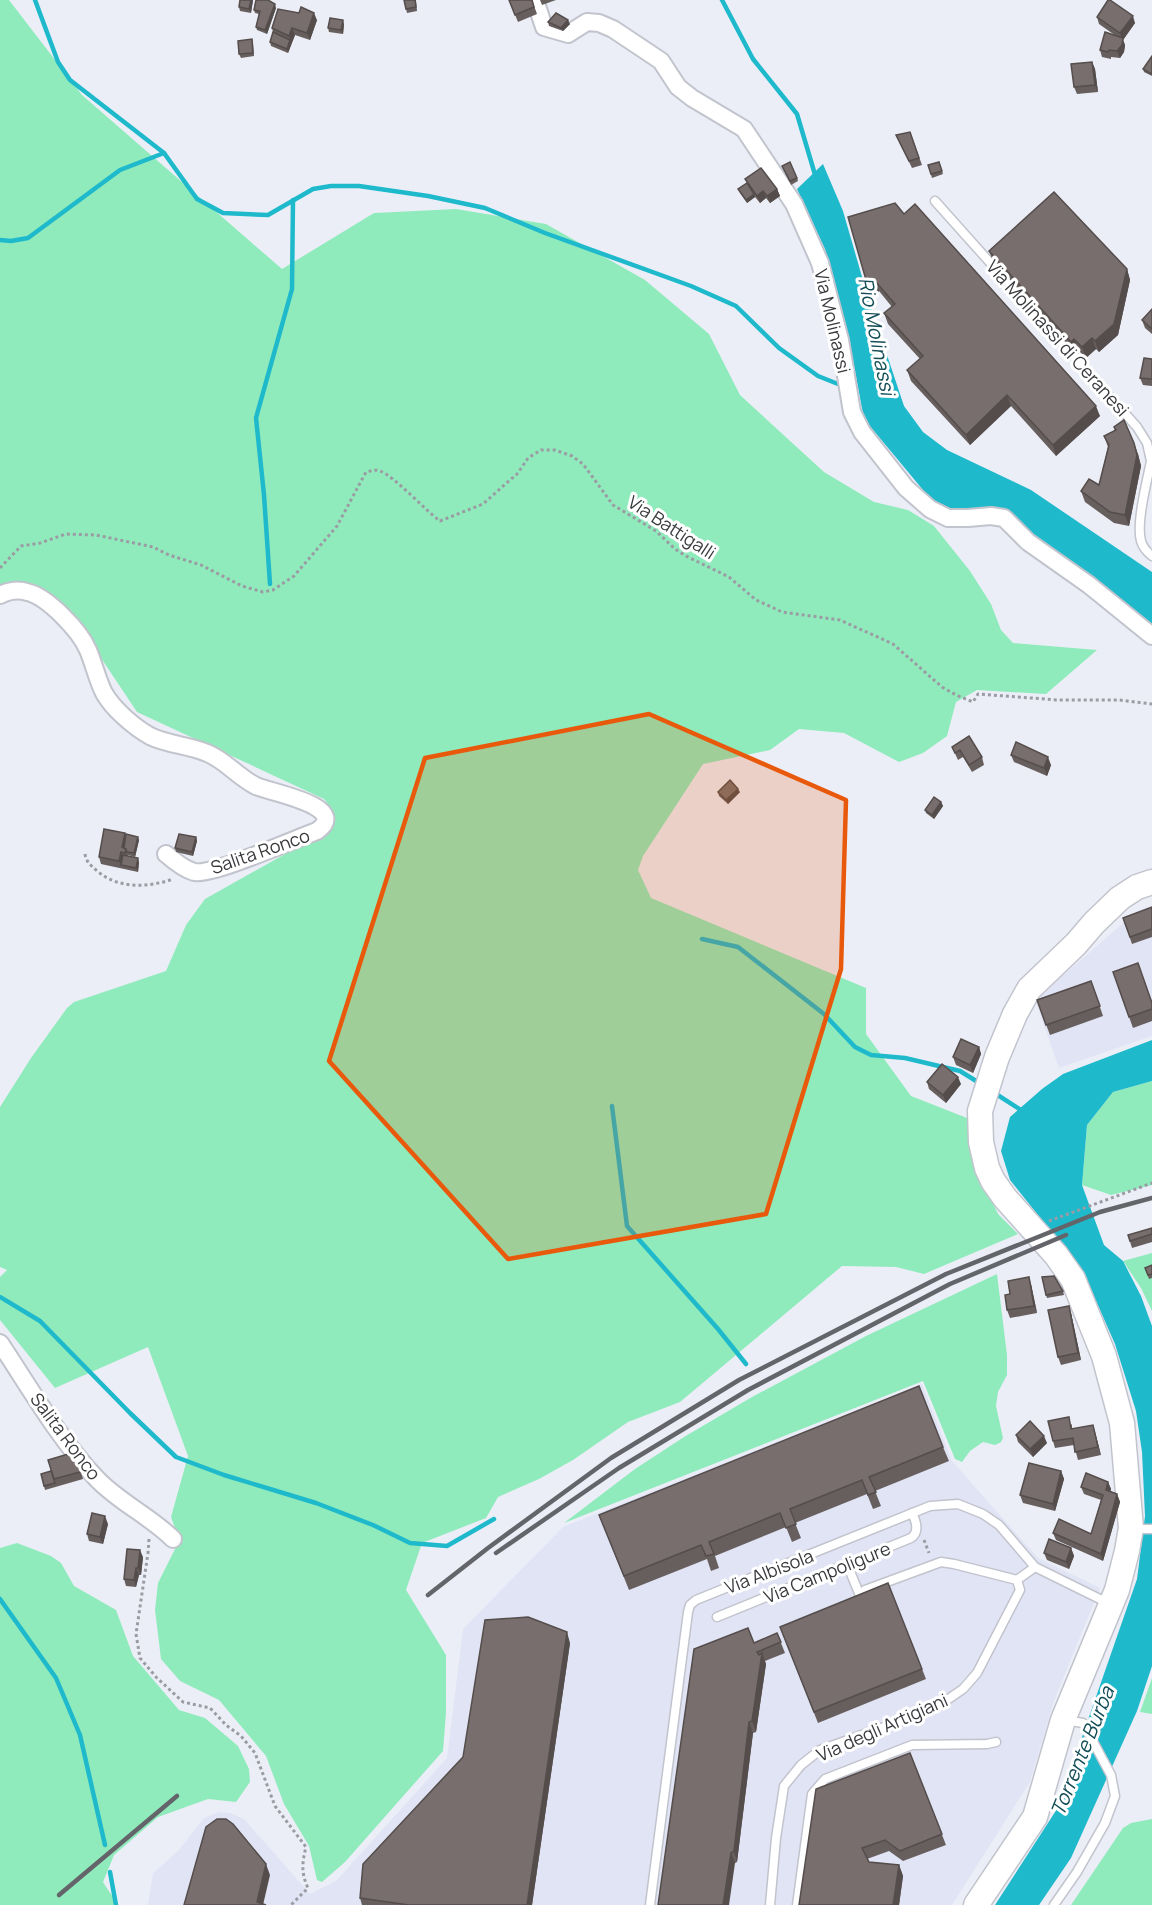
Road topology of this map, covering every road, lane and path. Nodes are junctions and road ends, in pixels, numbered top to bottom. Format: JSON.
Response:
{"nodes":[{"id":1,"x":535,"y":0,"type":"edge"},
{"id":2,"x":934,"y":201,"type":"dead end"},
{"id":3,"x":1152,"y":556,"type":"edge"},
{"id":4,"x":0,"y":568,"type":"edge"},
{"id":5,"x":0,"y":595,"type":"edge"},
{"id":6,"x":1152,"y":636,"type":"edge"},
{"id":7,"x":1152,"y":704,"type":"edge"},
{"id":8,"x":86,"y":854,"type":"dead end"},
{"id":9,"x":166,"y":854,"type":"dead end"},
{"id":10,"x":194,"y":872,"type":"junction"},
{"id":11,"x":1152,"y":882,"type":"edge"},
{"id":12,"x":1152,"y":1183,"type":"edge"},
{"id":13,"x":1049,"y":1221,"type":"dead end"},
{"id":14,"x":0,"y":1343,"type":"edge"},
{"id":15,"x":912,"y":1513,"type":"junction"},
{"id":16,"x":1141,"y":1529,"type":"edge"},
{"id":17,"x":149,"y":1537,"type":"dead end"},
{"id":18,"x":173,"y":1539,"type":"dead end"},
{"id":19,"x":847,"y":1564,"type":"junction"},
{"id":20,"x":1035,"y":1567,"type":"junction"},
{"id":21,"x":1017,"y":1580,"type":"junction"},
{"id":22,"x":865,"y":1590,"type":"edge"},
{"id":23,"x":864,"y":1605,"type":"edge"},
{"id":24,"x":1111,"y":1605,"type":"junction"},
{"id":25,"x":717,"y":1617,"type":"dead end"},
{"id":26,"x":1073,"y":1721,"type":"junction"},
{"id":27,"x":996,"y":1742,"type":"dead end"},
{"id":28,"x":291,"y":1905,"type":"edge"},
{"id":29,"x":650,"y":1905,"type":"edge"},
{"id":30,"x":770,"y":1905,"type":"edge"},
{"id":31,"x":797,"y":1905,"type":"edge"},
{"id":32,"x":976,"y":1905,"type":"edge"},
{"id":33,"x":1054,"y":1905,"type":"edge"}],
"edges":[{"from":1,"to":6,"type":"street","name":"Via Molinassi"},
{"from":2,"to":3,"type":"lane","name":"Via Molinassi di Ceranesi"},
{"from":4,"to":7,"type":"path","name":"Via Battigalli"},
{"from":5,"to":10,"type":"street","name":"Salita Ronco"},
{"from":8,"to":10,"type":"path"},
{"from":9,"to":10,"type":"street","name":"Salita Ronco"},
{"from":11,"to":16,"type":"main road"},
{"from":12,"to":13,"type":"path"},
{"from":14,"to":18,"type":"street","name":"Salita Ronco"},
{"from":15,"to":19,"type":"lane","name":"Via Campoligure"},
{"from":15,"to":20,"type":"lane","name":"Via Albisola"},
{"from":15,"to":29,"type":"lane","name":"Via Albisola"},
{"from":16,"to":24,"type":"main road"},
{"from":17,"to":28,"type":"path"},
{"from":19,"to":23,"type":"lane"},
{"from":19,"to":25,"type":"lane","name":"Via Campoligure"},
{"from":20,"to":21,"type":"lane"},
{"from":20,"to":24,"type":"lane","name":"Via Albisola"},
{"from":21,"to":22,"type":"lane"},
{"from":21,"to":30,"type":"lane","name":"Via degli Artigiani"},
{"from":24,"to":26,"type":"main road"},
{"from":26,"to":32,"type":"main road"},
{"from":26,"to":33,"type":"lane"},
{"from":27,"to":31,"type":"lane"}]}
